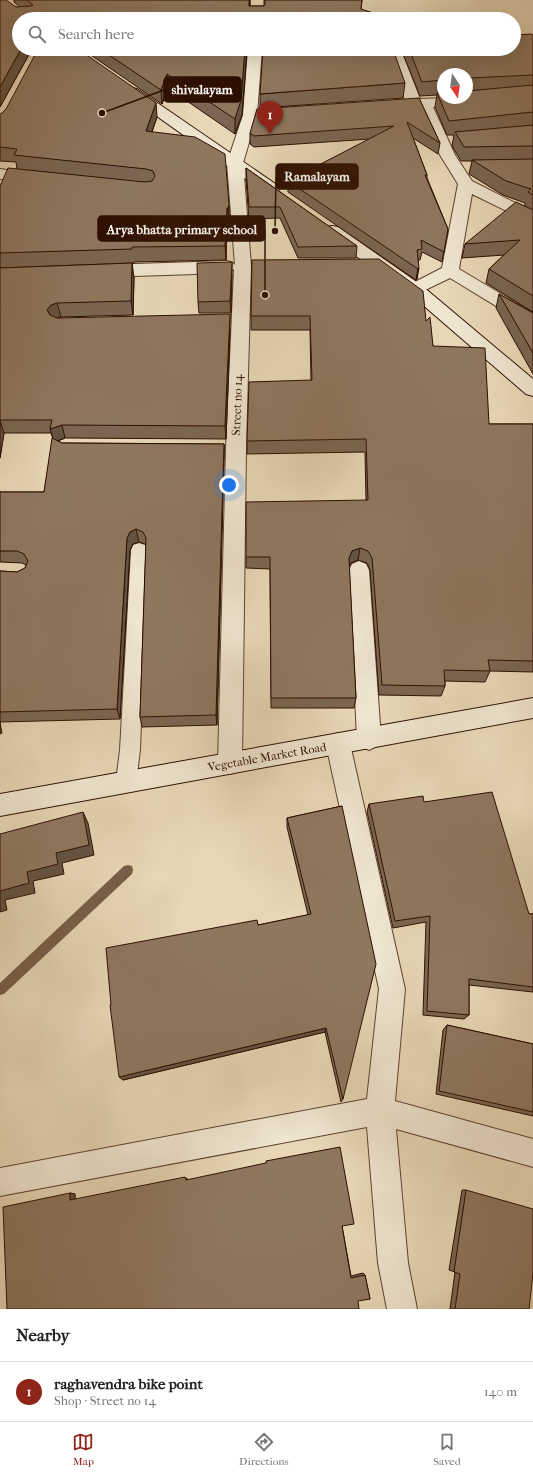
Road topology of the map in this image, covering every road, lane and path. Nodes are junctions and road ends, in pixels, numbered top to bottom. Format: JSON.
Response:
{"nodes":[{"id":1,"x":255,"y":56,"type":"edge"},
{"id":2,"x":397,"y":56,"type":"edge"},
{"id":3,"x":121,"y":84,"type":"edge"},
{"id":4,"x":478,"y":98,"type":"edge"},
{"id":5,"x":419,"y":103,"type":"junction"},
{"id":6,"x":375,"y":107,"type":"edge"},
{"id":7,"x":455,"y":140,"type":"edge"},
{"id":8,"x":440,"y":142,"type":"junction"},
{"id":9,"x":235,"y":164,"type":"junction"},
{"id":10,"x":463,"y":173,"type":"junction"},
{"id":11,"x":0,"y":174,"type":"edge"},
{"id":12,"x":46,"y":179,"type":"edge"},
{"id":13,"x":285,"y":199,"type":"edge"},
{"id":14,"x":533,"y":219,"type":"edge"},
{"id":15,"x":317,"y":221,"type":"edge"},
{"id":16,"x":350,"y":265,"type":"edge"},
{"id":17,"x":380,"y":265,"type":"junction"},
{"id":18,"x":251,"y":266,"type":"junction"},
{"id":19,"x":450,"y":271,"type":"junction"},
{"id":20,"x":86,"y":272,"type":"edge"},
{"id":21,"x":415,"y":290,"type":"junction"},
{"id":22,"x":533,"y":321,"type":"edge"},
{"id":23,"x":533,"y":389,"type":"edge"},
{"id":24,"x":139,"y":550,"type":"dead end"},
{"id":25,"x":359,"y":570,"type":"dead end"},
{"id":26,"x":533,"y":708,"type":"edge"},
{"id":27,"x":369,"y":738,"type":"junction"},
{"id":28,"x":338,"y":744,"type":"junction"},
{"id":29,"x":230,"y":763,"type":"junction"},
{"id":30,"x":126,"y":782,"type":"junction"},
{"id":31,"x":0,"y":805,"type":"edge"},
{"id":32,"x":380,"y":1111,"type":"junction"},
{"id":33,"x":533,"y":1153,"type":"edge"},
{"id":34,"x":0,"y":1182,"type":"edge"},
{"id":35,"x":402,"y":1309,"type":"edge"}],
"edges":[{"from":1,"to":9,"type":"street","name":"Street no 14"},
{"from":2,"to":5,"type":"street"},
{"from":3,"to":9,"type":"street"},
{"from":4,"to":5,"type":"street"},
{"from":5,"to":6,"type":"street"},
{"from":5,"to":8,"type":"street"},
{"from":7,"to":8,"type":"street"},
{"from":8,"to":10,"type":"street"},
{"from":9,"to":13,"type":"street"},
{"from":9,"to":18,"type":"street","name":"Street no 14"},
{"from":10,"to":14,"type":"street"},
{"from":10,"to":19,"type":"street"},
{"from":11,"to":12,"type":"street"},
{"from":15,"to":17,"type":"street"},
{"from":16,"to":17,"type":"street"},
{"from":17,"to":21,"type":"street"},
{"from":18,"to":20,"type":"street"},
{"from":18,"to":29,"type":"street","name":"Street no 14"},
{"from":19,"to":21,"type":"street"},
{"from":19,"to":22,"type":"street"},
{"from":21,"to":23,"type":"street"},
{"from":24,"to":30,"type":"lane"},
{"from":25,"to":27,"type":"street"},
{"from":26,"to":27,"type":"street","name":"Vegetable Market Road"},
{"from":27,"to":28,"type":"street","name":"Vegetable Market Road"},
{"from":28,"to":29,"type":"street","name":"Vegetable Market Road"},
{"from":28,"to":32,"type":"street"},
{"from":29,"to":30,"type":"street","name":"Vegetable Market Road"},
{"from":30,"to":31,"type":"street","name":"Vegetable Market Road"},
{"from":32,"to":33,"type":"street"},
{"from":32,"to":34,"type":"street"},
{"from":32,"to":35,"type":"street"}]}
